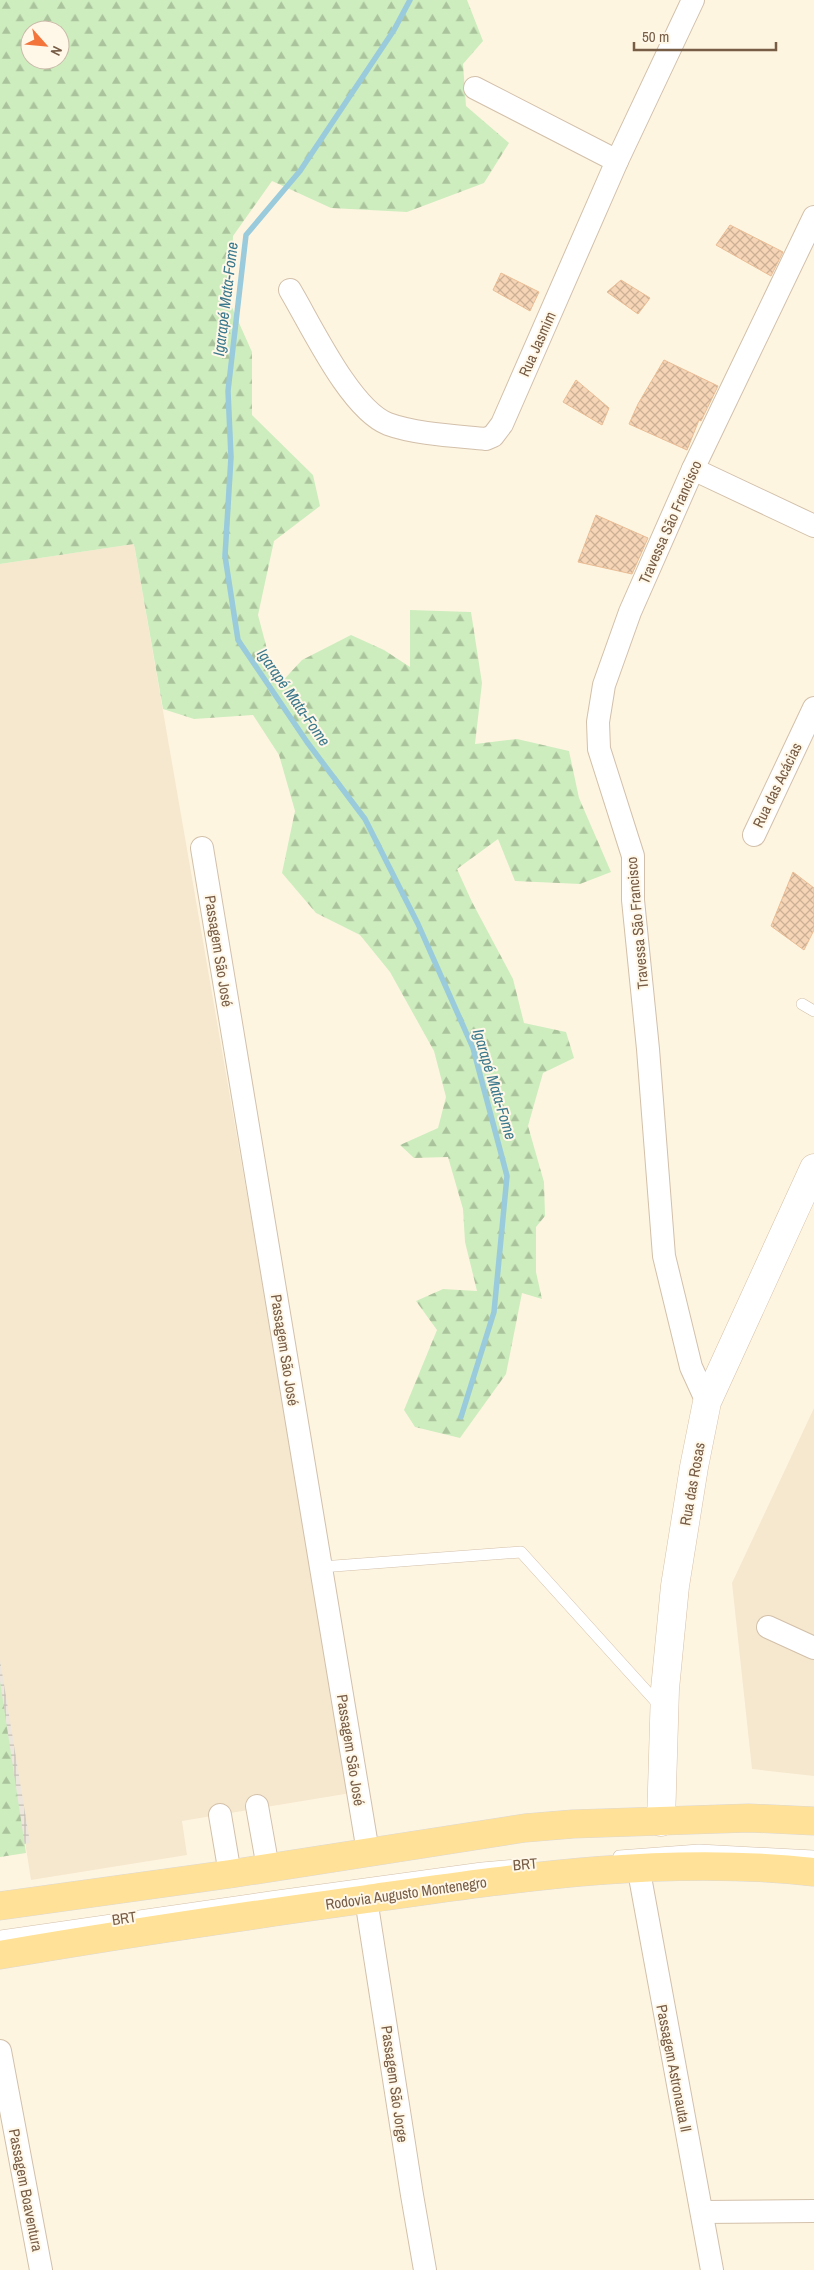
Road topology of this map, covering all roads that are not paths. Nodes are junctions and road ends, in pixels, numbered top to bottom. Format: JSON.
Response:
{"nodes":[{"id":1,"x":693,"y":0,"type":"edge"},
{"id":2,"x":475,"y":88,"type":"dead end"},
{"id":3,"x":617,"y":161,"type":"junction"},
{"id":4,"x":814,"y":217,"type":"edge"},
{"id":5,"x":290,"y":290,"type":"dead end"},
{"id":6,"x":692,"y":469,"type":"junction"},
{"id":7,"x":814,"y":526,"type":"edge"},
{"id":8,"x":814,"y":708,"type":"edge"},
{"id":9,"x":754,"y":835,"type":"dead end"},
{"id":10,"x":202,"y":848,"type":"dead end"},
{"id":11,"x":802,"y":1004,"type":"dead end"},
{"id":12,"x":814,"y":1011,"type":"edge"},
{"id":13,"x":814,"y":1168,"type":"edge"},
{"id":14,"x":708,"y":1402,"type":"junction"},
{"id":15,"x":321,"y":1567,"type":"junction"},
{"id":16,"x":768,"y":1627,"type":"dead end"},
{"id":17,"x":814,"y":1648,"type":"edge"},
{"id":18,"x":664,"y":1711,"type":"junction"},
{"id":19,"x":257,"y":1806,"type":"dead end"},
{"id":20,"x":220,"y":1815,"type":"dead end"},
{"id":21,"x":814,"y":1821,"type":"edge"},
{"id":22,"x":661,"y":1822,"type":"junction"},
{"id":23,"x":368,"y":1852,"type":"junction"},
{"id":24,"x":814,"y":1856,"type":"edge"},
{"id":25,"x":608,"y":1857,"type":"dead end"},
{"id":26,"x":540,"y":1863,"type":"dead end"},
{"id":27,"x":638,"y":1866,"type":"junction"},
{"id":28,"x":268,"y":1868,"type":"junction"},
{"id":29,"x":814,"y":1872,"type":"edge"},
{"id":30,"x":230,"y":1874,"type":"junction"},
{"id":31,"x":366,"y":1899,"type":"junction"},
{"id":32,"x":0,"y":1906,"type":"edge"},
{"id":33,"x":0,"y":1936,"type":"edge"},
{"id":34,"x":0,"y":1955,"type":"edge"},
{"id":35,"x":0,"y":2051,"type":"edge"},
{"id":36,"x":814,"y":2211,"type":"edge"},
{"id":37,"x":702,"y":2212,"type":"junction"},
{"id":38,"x":41,"y":2270,"type":"edge"},
{"id":39,"x":425,"y":2270,"type":"edge"},
{"id":40,"x":712,"y":2270,"type":"edge"}],
"edges":[{"from":1,"to":3,"type":"street","name":"Rua Jasmim"},
{"from":2,"to":3,"type":"street"},
{"from":3,"to":5,"type":"street","name":"Rua Jasmim"},
{"from":4,"to":6,"type":"street","name":"Travessa São Francisco"},
{"from":6,"to":7,"type":"street"},
{"from":6,"to":14,"type":"street","name":"Travessa São Francisco"},
{"from":8,"to":9,"type":"street","name":"Rua das Acácias"},
{"from":10,"to":15,"type":"street","name":"Passagem São José"},
{"from":11,"to":12,"type":"lane"},
{"from":13,"to":14,"type":"street","name":"Rua das Rosas"},
{"from":14,"to":18,"type":"street","name":"Rua das Rosas"},
{"from":15,"to":18,"type":"lane"},
{"from":15,"to":23,"type":"street","name":"Passagem São José"},
{"from":16,"to":17,"type":"street"},
{"from":18,"to":22,"type":"street","name":"Rua das Rosas"},
{"from":19,"to":28,"type":"street"},
{"from":20,"to":30,"type":"street"},
{"from":21,"to":22,"type":"main road"},
{"from":22,"to":23,"type":"main road"},
{"from":23,"to":28,"type":"main road"},
{"from":24,"to":25,"type":"lane"},
{"from":26,"to":33,"type":"lane","name":"BRT"},
{"from":27,"to":29,"type":"main road","name":"Rodovia Augusto Montenegro"},
{"from":27,"to":31,"type":"main road","name":"Rodovia Augusto Montenegro"},
{"from":27,"to":37,"type":"street","name":"Passagem Astronauta ll"},
{"from":28,"to":30,"type":"main road"},
{"from":30,"to":32,"type":"main road"},
{"from":31,"to":34,"type":"main road","name":"Rodovia Augusto Montenegro"},
{"from":31,"to":39,"type":"street","name":"Passagem São Jorge"},
{"from":35,"to":38,"type":"street","name":"Passagem Boaventura"},
{"from":36,"to":37,"type":"street"},
{"from":37,"to":40,"type":"street","name":"Passagem Astronauta ll"}]}
